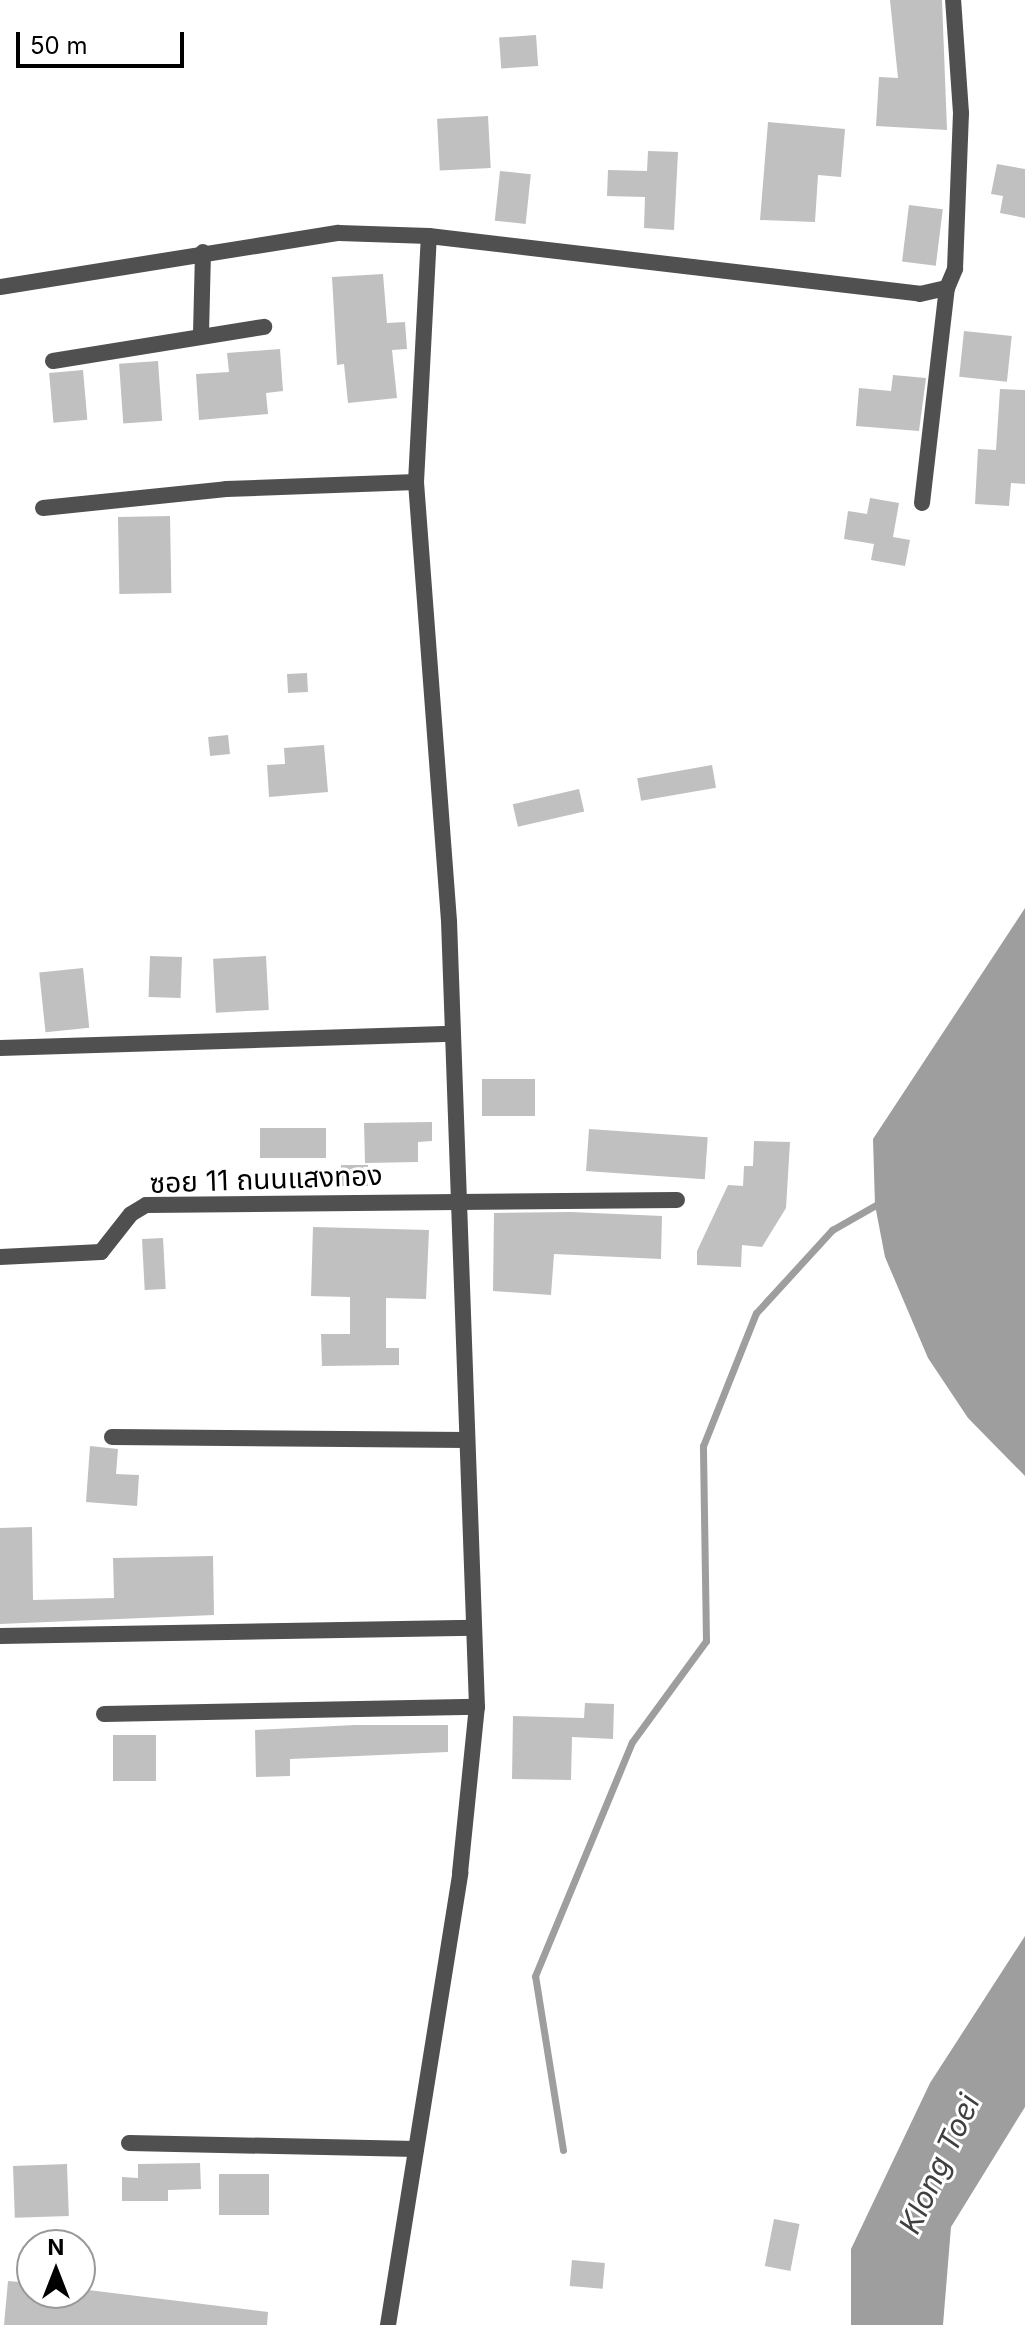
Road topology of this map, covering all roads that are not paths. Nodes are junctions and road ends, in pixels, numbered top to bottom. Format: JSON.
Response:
{"nodes":[{"id":1,"x":953,"y":0,"type":"edge"},
{"id":2,"x":429,"y":236,"type":"junction"},
{"id":3,"x":203,"y":252,"type":"junction"},
{"id":4,"x":0,"y":287,"type":"edge"},
{"id":5,"x":947,"y":288,"type":"junction"},
{"id":6,"x":264,"y":327,"type":"dead end"},
{"id":7,"x":201,"y":334,"type":"junction"},
{"id":8,"x":53,"y":361,"type":"dead end"},
{"id":9,"x":416,"y":482,"type":"junction"},
{"id":10,"x":922,"y":503,"type":"dead end"},
{"id":11,"x":43,"y":508,"type":"dead end"},
{"id":12,"x":452,"y":1034,"type":"junction"},
{"id":13,"x":0,"y":1048,"type":"edge"},
{"id":14,"x":456,"y":1199,"type":"junction"},
{"id":15,"x":677,"y":1200,"type":"dead end"},
{"id":16,"x":0,"y":1257,"type":"edge"},
{"id":17,"x":112,"y":1437,"type":"dead end"},
{"id":18,"x":467,"y":1440,"type":"junction"},
{"id":19,"x":474,"y":1628,"type":"junction"},
{"id":20,"x":0,"y":1636,"type":"edge"},
{"id":21,"x":477,"y":1707,"type":"junction"},
{"id":22,"x":104,"y":1714,"type":"dead end"},
{"id":23,"x":129,"y":2143,"type":"dead end"},
{"id":24,"x":416,"y":2149,"type":"junction"},
{"id":25,"x":388,"y":2325,"type":"edge"}],
"edges":[{"from":1,"to":5,"type":"street"},
{"from":2,"to":3,"type":"street"},
{"from":2,"to":5,"type":"street"},
{"from":2,"to":9,"type":"street"},
{"from":3,"to":4,"type":"street"},
{"from":3,"to":7,"type":"street"},
{"from":5,"to":10,"type":"street"},
{"from":6,"to":7,"type":"street"},
{"from":7,"to":8,"type":"street"},
{"from":9,"to":11,"type":"street"},
{"from":9,"to":12,"type":"street"},
{"from":12,"to":13,"type":"street"},
{"from":12,"to":14,"type":"street"},
{"from":14,"to":15,"type":"street","name":"ซอย 11 ถนนแสงทอง"},
{"from":14,"to":16,"type":"street","name":"ซอย 11 ถนนแสงทอง"},
{"from":14,"to":18,"type":"street"},
{"from":17,"to":18,"type":"street"},
{"from":18,"to":19,"type":"street"},
{"from":19,"to":20,"type":"street"},
{"from":19,"to":21,"type":"street"},
{"from":21,"to":22,"type":"street"},
{"from":21,"to":24,"type":"street"},
{"from":23,"to":24,"type":"street"},
{"from":24,"to":25,"type":"street"}]}
